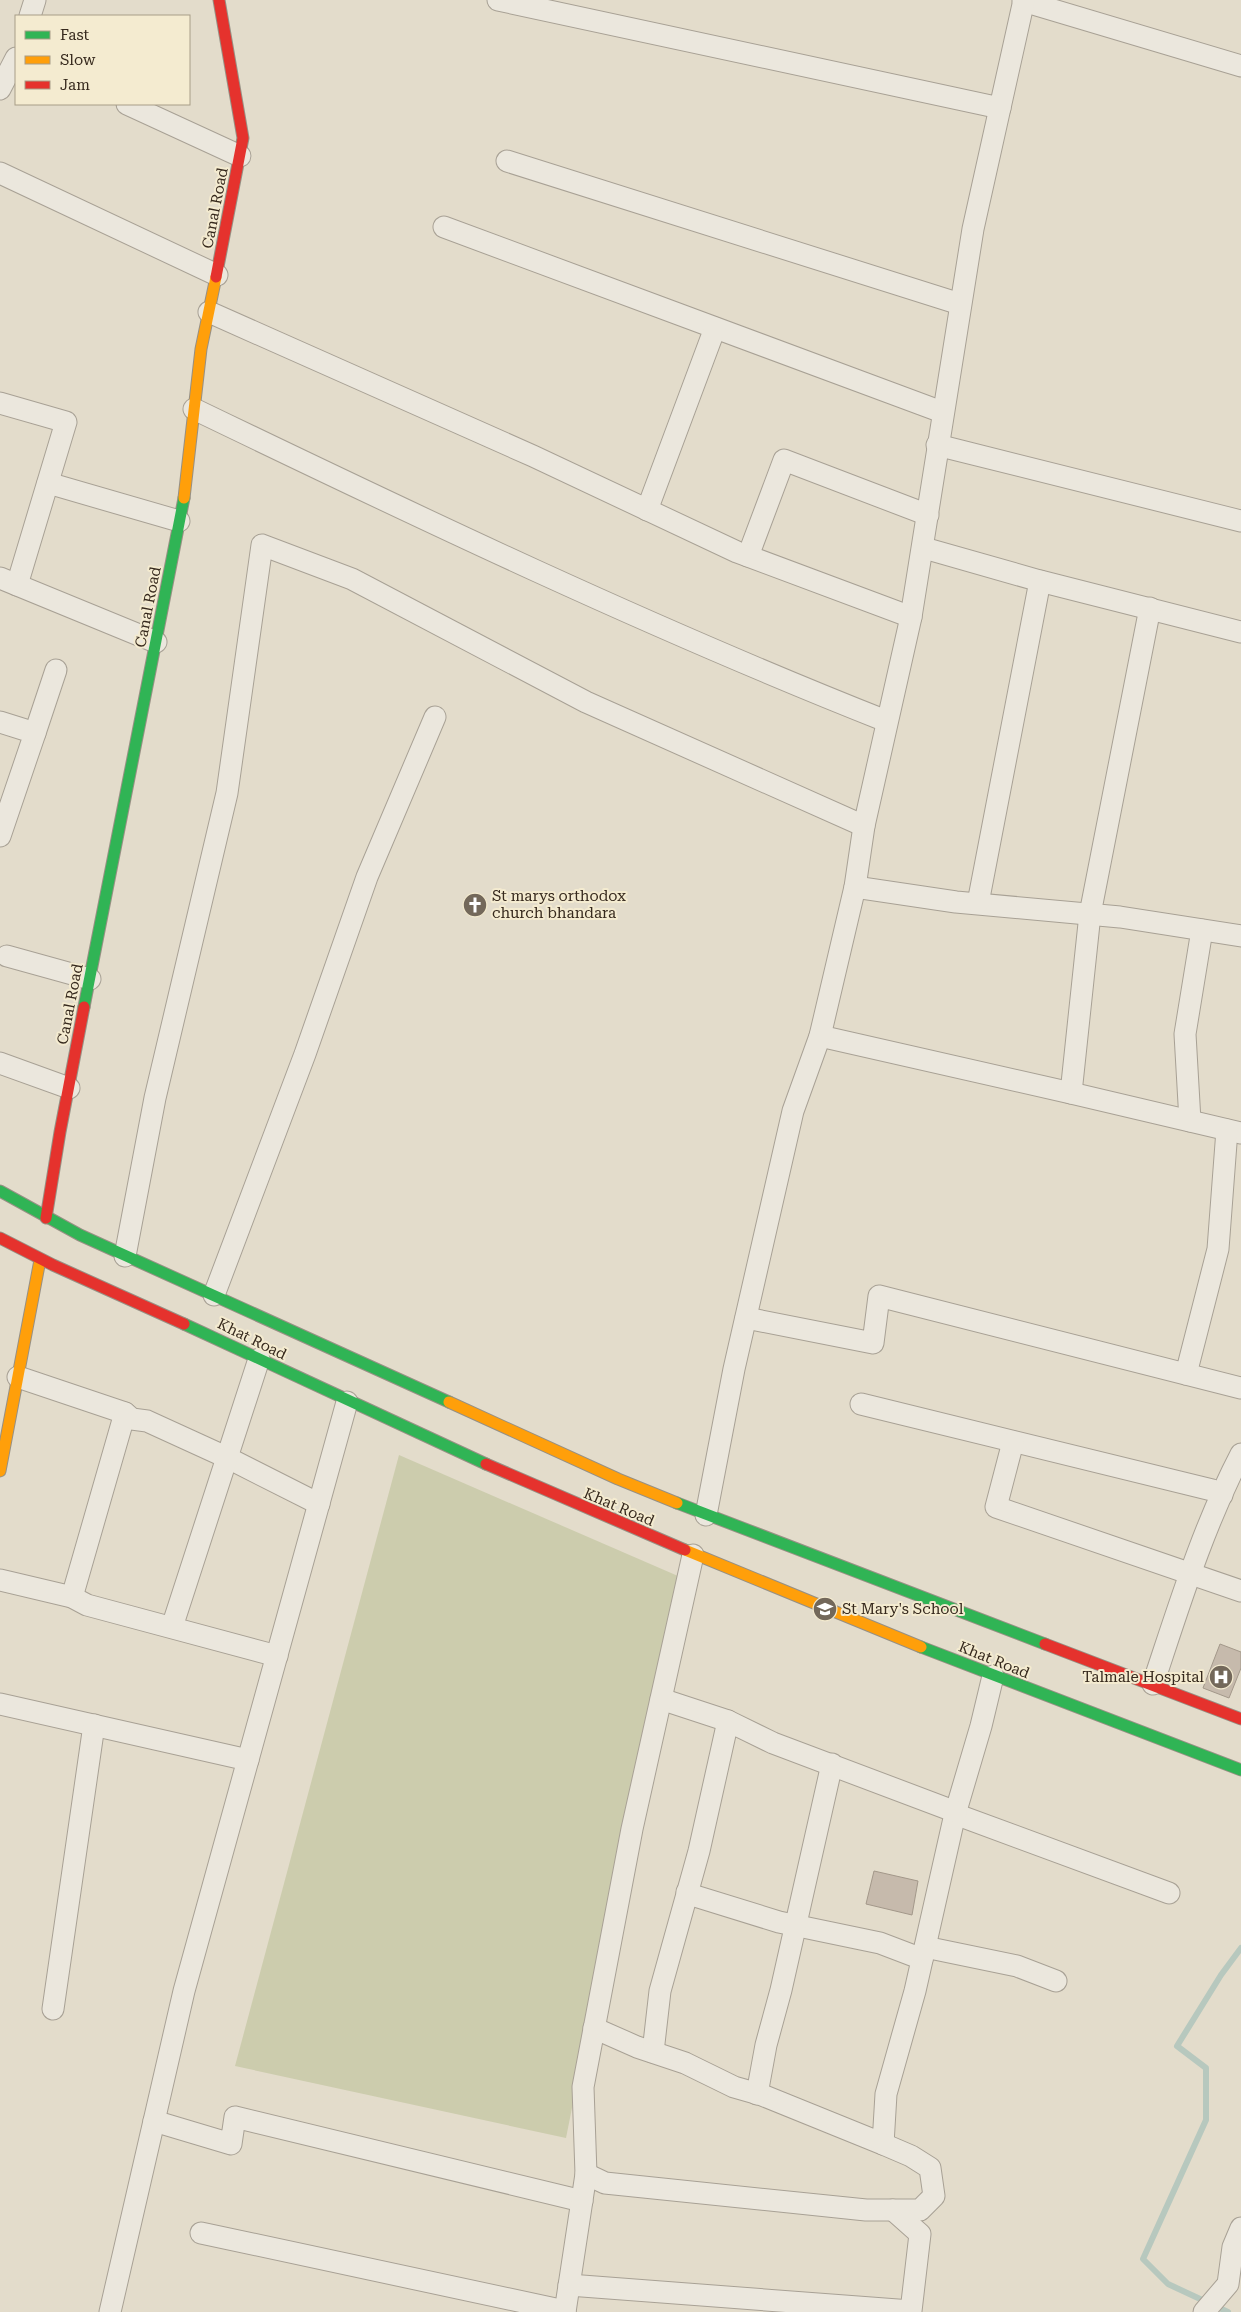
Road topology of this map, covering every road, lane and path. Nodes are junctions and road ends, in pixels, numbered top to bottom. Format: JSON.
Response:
{"nodes":[{"id":1,"x":35,"y":0,"type":"edge"},
{"id":2,"x":219,"y":0,"type":"edge"},
{"id":3,"x":498,"y":0,"type":"edge"},
{"id":4,"x":1024,"y":1,"type":"edge"},
{"id":5,"x":30,"y":15,"type":"edge"},
{"id":6,"x":15,"y":60,"type":"edge"},
{"id":7,"x":1241,"y":66,"type":"edge"},
{"id":8,"x":0,"y":89,"type":"edge"},
{"id":9,"x":129,"y":105,"type":"edge"},
{"id":10,"x":1000,"y":108,"type":"junction"},
{"id":11,"x":240,"y":156,"type":"junction"},
{"id":12,"x":507,"y":161,"type":"dead end"},
{"id":13,"x":0,"y":173,"type":"edge"},
{"id":14,"x":444,"y":227,"type":"dead end"},
{"id":15,"x":217,"y":275,"type":"junction"},
{"id":16,"x":960,"y":304,"type":"junction"},
{"id":17,"x":209,"y":312,"type":"junction"},
{"id":18,"x":715,"y":328,"type":"junction"},
{"id":19,"x":0,"y":403,"type":"edge"},
{"id":20,"x":194,"y":409,"type":"junction"},
{"id":21,"x":942,"y":412,"type":"junction"},
{"id":22,"x":937,"y":445,"type":"junction"},
{"id":23,"x":48,"y":483,"type":"junction"},
{"id":24,"x":647,"y":510,"type":"junction"},
{"id":25,"x":928,"y":515,"type":"junction"},
{"id":26,"x":179,"y":521,"type":"junction"},
{"id":27,"x":1241,"y":521,"type":"edge"},
{"id":28,"x":924,"y":548,"type":"junction"},
{"id":29,"x":748,"y":556,"type":"junction"},
{"id":30,"x":9,"y":581,"type":"edge"},
{"id":31,"x":1040,"y":581,"type":"junction"},
{"id":32,"x":1150,"y":608,"type":"junction"},
{"id":33,"x":912,"y":617,"type":"junction"},
{"id":34,"x":1241,"y":632,"type":"edge"},
{"id":35,"x":156,"y":642,"type":"junction"},
{"id":36,"x":56,"y":670,"type":"dead end"},
{"id":37,"x":435,"y":717,"type":"dead end"},
{"id":38,"x":0,"y":722,"type":"edge"},
{"id":39,"x":886,"y":722,"type":"junction"},
{"id":40,"x":35,"y":733,"type":"junction"},
{"id":41,"x":864,"y":826,"type":"junction"},
{"id":42,"x":0,"y":836,"type":"edge"},
{"id":43,"x":855,"y":887,"type":"junction"},
{"id":44,"x":978,"y":904,"type":"junction"},
{"id":45,"x":1090,"y":914,"type":"junction"},
{"id":46,"x":1202,"y":930,"type":"junction"},
{"id":47,"x":1241,"y":936,"type":"edge"},
{"id":48,"x":7,"y":956,"type":"dead end"},
{"id":49,"x":90,"y":979,"type":"junction"},
{"id":50,"x":820,"y":1036,"type":"junction"},
{"id":51,"x":0,"y":1063,"type":"edge"},
{"id":52,"x":69,"y":1088,"type":"junction"},
{"id":53,"x":1071,"y":1092,"type":"junction"},
{"id":54,"x":1190,"y":1121,"type":"junction"},
{"id":55,"x":1234,"y":1132,"type":"edge"},
{"id":56,"x":0,"y":1191,"type":"edge"},
{"id":57,"x":46,"y":1222,"type":"junction"},
{"id":58,"x":0,"y":1238,"type":"edge"},
{"id":59,"x":42,"y":1243,"type":"dead end"},
{"id":60,"x":125,"y":1256,"type":"junction"},
{"id":61,"x":40,"y":1260,"type":"junction"},
{"id":62,"x":214,"y":1295,"type":"junction"},
{"id":63,"x":746,"y":1318,"type":"junction"},
{"id":64,"x":259,"y":1360,"type":"junction"},
{"id":65,"x":1186,"y":1374,"type":"junction"},
{"id":66,"x":18,"y":1377,"type":"junction"},
{"id":67,"x":1241,"y":1388,"type":"edge"},
{"id":68,"x":347,"y":1402,"type":"junction"},
{"id":69,"x":861,"y":1404,"type":"dead end"},
{"id":70,"x":125,"y":1413,"type":"junction"},
{"id":71,"x":1013,"y":1442,"type":"junction"},
{"id":72,"x":1241,"y":1454,"type":"edge"},
{"id":73,"x":228,"y":1458,"type":"junction"},
{"id":74,"x":0,"y":1471,"type":"edge"},
{"id":75,"x":1222,"y":1495,"type":"junction"},
{"id":76,"x":318,"y":1504,"type":"junction"},
{"id":77,"x":704,"y":1519,"type":"junction"},
{"id":78,"x":695,"y":1547,"type":"junction"},
{"id":79,"x":1190,"y":1574,"type":"junction"},
{"id":80,"x":0,"y":1580,"type":"edge"},
{"id":81,"x":1241,"y":1591,"type":"edge"},
{"id":82,"x":72,"y":1597,"type":"junction"},
{"id":83,"x":172,"y":1627,"type":"junction"},
{"id":84,"x":277,"y":1656,"type":"junction"},
{"id":85,"x":993,"y":1676,"type":"junction"},
{"id":86,"x":1153,"y":1684,"type":"junction"},
{"id":87,"x":660,"y":1699,"type":"junction"},
{"id":88,"x":0,"y":1704,"type":"edge"},
{"id":89,"x":1241,"y":1719,"type":"edge"},
{"id":90,"x":728,"y":1721,"type":"junction"},
{"id":91,"x":94,"y":1726,"type":"junction"},
{"id":92,"x":248,"y":1760,"type":"junction"},
{"id":93,"x":832,"y":1764,"type":"junction"},
{"id":94,"x":1241,"y":1770,"type":"edge"},
{"id":95,"x":955,"y":1813,"type":"junction"},
{"id":96,"x":687,"y":1892,"type":"junction"},
{"id":97,"x":1169,"y":1893,"type":"dead end"},
{"id":98,"x":796,"y":1925,"type":"junction"},
{"id":99,"x":924,"y":1953,"type":"junction"},
{"id":100,"x":1056,"y":1981,"type":"dead end"},
{"id":101,"x":53,"y":2009,"type":"dead end"},
{"id":102,"x":594,"y":2028,"type":"junction"},
{"id":103,"x":653,"y":2052,"type":"junction"},
{"id":104,"x":757,"y":2094,"type":"junction"},
{"id":105,"x":154,"y":2121,"type":"junction"},
{"id":106,"x":883,"y":2144,"type":"junction"},
{"id":107,"x":586,"y":2174,"type":"junction"},
{"id":108,"x":582,"y":2201,"type":"junction"},
{"id":109,"x":893,"y":2210,"type":"junction"},
{"id":110,"x":201,"y":2233,"type":"dead end"},
{"id":111,"x":1238,"y":2241,"type":"edge"},
{"id":112,"x":568,"y":2285,"type":"junction"},
{"id":113,"x":565,"y":2311,"type":"edge"},
{"id":114,"x":110,"y":2312,"type":"edge"},
{"id":115,"x":911,"y":2312,"type":"edge"},
{"id":116,"x":917,"y":2312,"type":"edge"},
{"id":117,"x":1204,"y":2312,"type":"edge"}],
"edges":[{"from":1,"to":5,"type":"street"},
{"from":2,"to":11,"type":"main road","name":"Canal Road"},
{"from":3,"to":10,"type":"street"},
{"from":4,"to":7,"type":"street"},
{"from":4,"to":10,"type":"street"},
{"from":6,"to":8,"type":"street"},
{"from":9,"to":11,"type":"street"},
{"from":10,"to":16,"type":"street"},
{"from":11,"to":15,"type":"main road","name":"Canal Road"},
{"from":12,"to":16,"type":"street"},
{"from":13,"to":15,"type":"street"},
{"from":14,"to":18,"type":"street"},
{"from":15,"to":17,"type":"main road","name":"Canal Road"},
{"from":16,"to":21,"type":"street"},
{"from":17,"to":20,"type":"main road","name":"Canal Road"},
{"from":17,"to":24,"type":"street"},
{"from":18,"to":21,"type":"street"},
{"from":18,"to":24,"type":"street"},
{"from":19,"to":23,"type":"street"},
{"from":20,"to":26,"type":"main road","name":"Canal Road"},
{"from":20,"to":39,"type":"street"},
{"from":21,"to":22,"type":"street"},
{"from":22,"to":25,"type":"street"},
{"from":22,"to":27,"type":"street"},
{"from":23,"to":26,"type":"street"},
{"from":23,"to":30,"type":"street"},
{"from":24,"to":29,"type":"street"},
{"from":25,"to":28,"type":"street"},
{"from":25,"to":29,"type":"street"},
{"from":26,"to":35,"type":"main road","name":"Canal Road"},
{"from":28,"to":31,"type":"street"},
{"from":28,"to":33,"type":"street"},
{"from":29,"to":33,"type":"street"},
{"from":30,"to":35,"type":"street"},
{"from":31,"to":32,"type":"street"},
{"from":31,"to":44,"type":"street"},
{"from":32,"to":34,"type":"street"},
{"from":32,"to":45,"type":"street"},
{"from":33,"to":39,"type":"street"},
{"from":35,"to":49,"type":"main road","name":"Canal Road"},
{"from":36,"to":40,"type":"street"},
{"from":37,"to":62,"type":"street"},
{"from":38,"to":40,"type":"street"},
{"from":39,"to":41,"type":"street"},
{"from":40,"to":42,"type":"street"},
{"from":41,"to":43,"type":"street"},
{"from":41,"to":60,"type":"street"},
{"from":43,"to":44,"type":"street"},
{"from":43,"to":50,"type":"street"},
{"from":44,"to":45,"type":"street"},
{"from":45,"to":46,"type":"street"},
{"from":45,"to":53,"type":"street"},
{"from":46,"to":47,"type":"street"},
{"from":46,"to":54,"type":"street"},
{"from":48,"to":49,"type":"street"},
{"from":49,"to":52,"type":"main road","name":"Canal Road"},
{"from":50,"to":53,"type":"street"},
{"from":50,"to":63,"type":"street"},
{"from":51,"to":52,"type":"street"},
{"from":52,"to":57,"type":"main road","name":"Canal Road"},
{"from":53,"to":54,"type":"street"},
{"from":54,"to":55,"type":"street"},
{"from":55,"to":65,"type":"street"},
{"from":56,"to":57,"type":"main road","name":"Khat Road"},
{"from":57,"to":60,"type":"main road","name":"Khat Road"},
{"from":58,"to":61,"type":"main road","name":"Khat Road"},
{"from":59,"to":61,"type":"main road"},
{"from":60,"to":62,"type":"main road","name":"Khat Road"},
{"from":61,"to":64,"type":"main road","name":"Khat Road"},
{"from":61,"to":66,"type":"main road"},
{"from":62,"to":77,"type":"main road","name":"Khat Road"},
{"from":63,"to":65,"type":"street"},
{"from":63,"to":77,"type":"street"},
{"from":64,"to":68,"type":"main road","name":"Khat Road"},
{"from":64,"to":73,"type":"street"},
{"from":65,"to":67,"type":"street"},
{"from":66,"to":70,"type":"street"},
{"from":66,"to":74,"type":"main road"},
{"from":68,"to":76,"type":"street"},
{"from":68,"to":78,"type":"main road","name":"Khat Road"},
{"from":69,"to":71,"type":"street"},
{"from":70,"to":73,"type":"street"},
{"from":70,"to":82,"type":"street"},
{"from":71,"to":75,"type":"street"},
{"from":71,"to":79,"type":"street"},
{"from":72,"to":75,"type":"street"},
{"from":73,"to":76,"type":"street"},
{"from":73,"to":83,"type":"street"},
{"from":75,"to":79,"type":"street"},
{"from":76,"to":84,"type":"street"},
{"from":77,"to":86,"type":"main road","name":"Khat Road"},
{"from":78,"to":85,"type":"main road","name":"Khat Road"},
{"from":78,"to":87,"type":"street"},
{"from":79,"to":81,"type":"street"},
{"from":79,"to":86,"type":"street"},
{"from":80,"to":82,"type":"street"},
{"from":82,"to":83,"type":"street"},
{"from":83,"to":84,"type":"street"},
{"from":84,"to":92,"type":"street"},
{"from":85,"to":94,"type":"main road","name":"Khat Road"},
{"from":85,"to":95,"type":"street"},
{"from":86,"to":89,"type":"main road","name":"Khat Road"},
{"from":87,"to":90,"type":"street"},
{"from":87,"to":102,"type":"street"},
{"from":88,"to":91,"type":"street"},
{"from":90,"to":93,"type":"street"},
{"from":90,"to":96,"type":"street"},
{"from":91,"to":92,"type":"street"},
{"from":91,"to":101,"type":"street"},
{"from":92,"to":105,"type":"street"},
{"from":93,"to":95,"type":"street"},
{"from":93,"to":98,"type":"street"},
{"from":95,"to":97,"type":"street"},
{"from":95,"to":99,"type":"street"},
{"from":96,"to":98,"type":"street"},
{"from":96,"to":103,"type":"street"},
{"from":98,"to":99,"type":"street"},
{"from":98,"to":104,"type":"street"},
{"from":99,"to":100,"type":"street"},
{"from":99,"to":106,"type":"street"},
{"from":102,"to":103,"type":"street"},
{"from":102,"to":107,"type":"street"},
{"from":103,"to":104,"type":"street"},
{"from":104,"to":106,"type":"street"},
{"from":105,"to":108,"type":"street"},
{"from":105,"to":114,"type":"street"},
{"from":106,"to":109,"type":"street"},
{"from":107,"to":108,"type":"street"},
{"from":107,"to":109,"type":"street"},
{"from":108,"to":112,"type":"street"},
{"from":109,"to":115,"type":"street"},
{"from":110,"to":113,"type":"street"},
{"from":111,"to":117,"type":"street"},
{"from":112,"to":113,"type":"street"},
{"from":112,"to":115,"type":"street"},
{"from":115,"to":116,"type":"street"}]}
